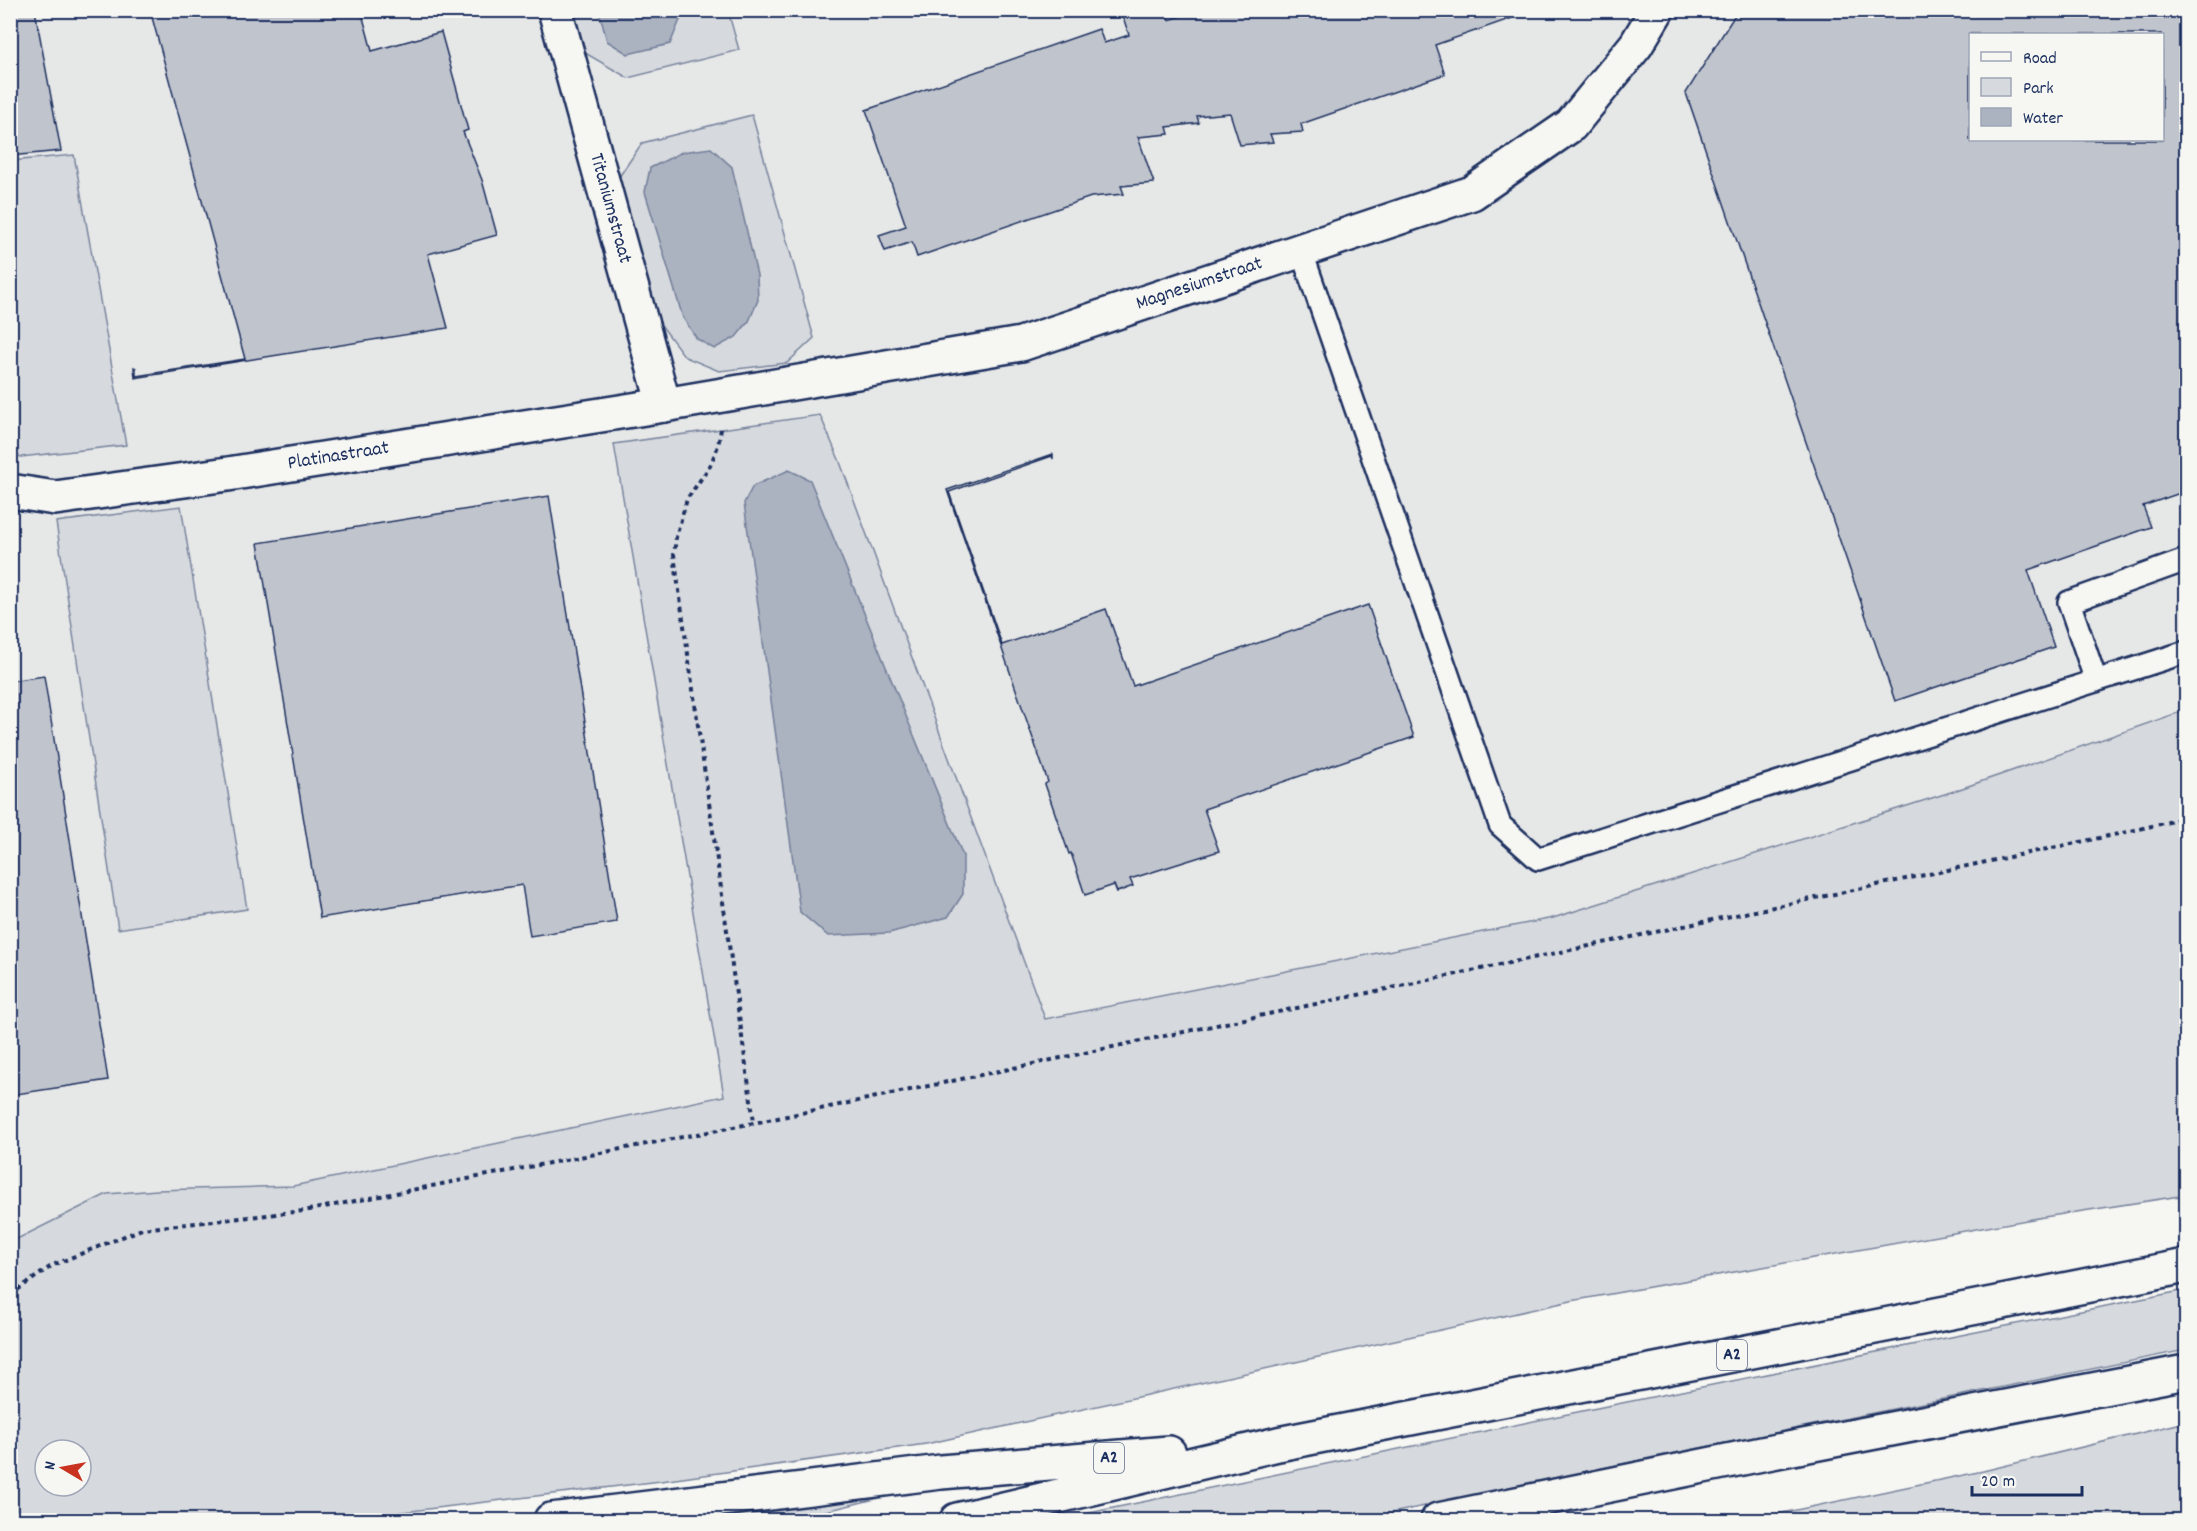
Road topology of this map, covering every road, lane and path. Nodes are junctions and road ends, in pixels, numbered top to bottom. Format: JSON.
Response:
{"nodes":[{"id":1,"x":555,"y":10,"type":"edge"},
{"id":2,"x":1657,"y":10,"type":"edge"},
{"id":3,"x":1301,"y":250,"type":"junction"},
{"id":4,"x":719,"y":396,"type":"junction"},
{"id":5,"x":664,"y":405,"type":"junction"},
{"id":6,"x":10,"y":491,"type":"edge"},
{"id":7,"x":2187,"y":560,"type":"edge"},
{"id":8,"x":2187,"y":652,"type":"edge"},
{"id":9,"x":2096,"y":681,"type":"junction"},
{"id":10,"x":2187,"y":816,"type":"edge"},
{"id":11,"x":754,"y":1123,"type":"junction"},
{"id":12,"x":2187,"y":1266,"type":"edge"},
{"id":13,"x":10,"y":1295,"type":"edge"},
{"id":14,"x":2187,"y":1372,"type":"edge"},
{"id":15,"x":1278,"y":1444,"type":"junction"},
{"id":16,"x":551,"y":1521,"type":"edge"},
{"id":17,"x":957,"y":1521,"type":"edge"},
{"id":18,"x":1438,"y":1521,"type":"edge"}],
"edges":[{"from":1,"to":5,"type":"main road","name":"Titaniumstraat"},
{"from":2,"to":3,"type":"main road","name":"Magnesiumstraat"},
{"from":3,"to":4,"type":"main road","name":"Magnesiumstraat"},
{"from":3,"to":9,"type":"lane"},
{"from":4,"to":5,"type":"main road","name":"Magnesiumstraat"},
{"from":4,"to":11,"type":"path"},
{"from":5,"to":6,"type":"main road","name":"Platinastraat"},
{"from":7,"to":9,"type":"lane"},
{"from":8,"to":9,"type":"lane"},
{"from":10,"to":11,"type":"path"},
{"from":11,"to":13,"type":"path"},
{"from":12,"to":15,"type":"main road","number":"A2"},
{"from":14,"to":18,"type":"main road"},
{"from":15,"to":16,"type":"main road","number":"A2"},
{"from":15,"to":17,"type":"main road","number":"A2"}]}
